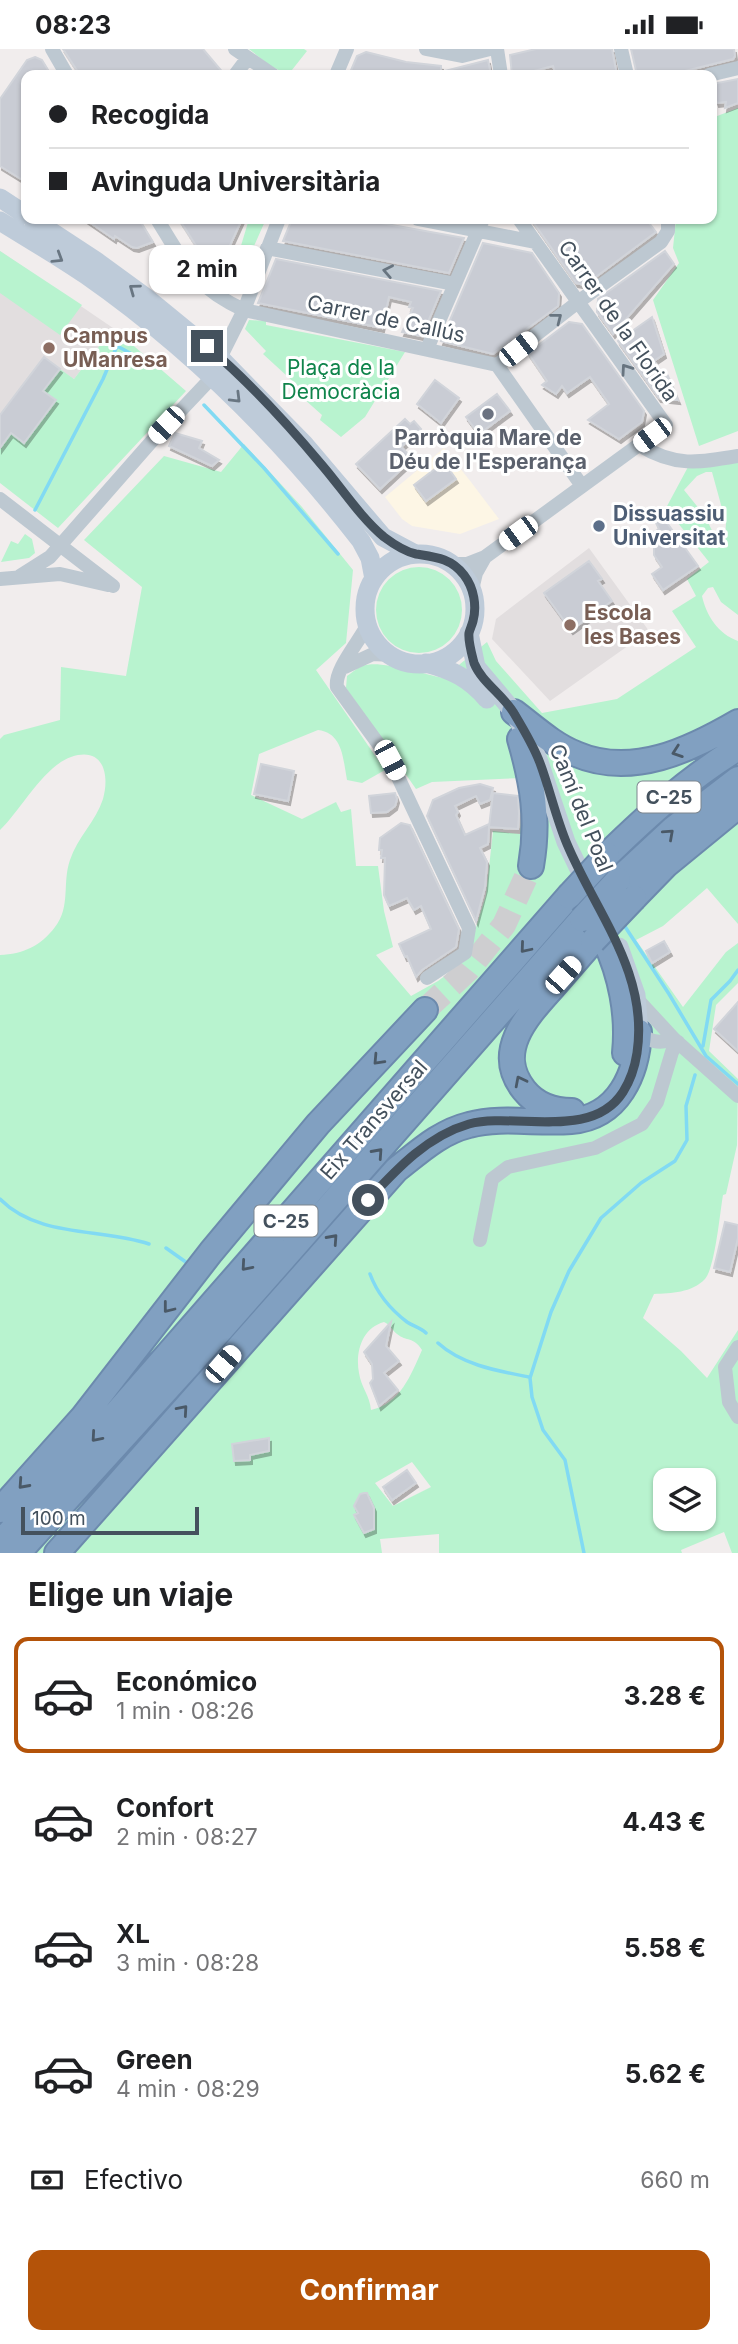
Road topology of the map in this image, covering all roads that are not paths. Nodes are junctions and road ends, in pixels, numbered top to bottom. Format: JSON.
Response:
{"nodes":[{"id":1,"x":52,"y":49,"type":"edge"},
{"id":2,"x":234,"y":49,"type":"edge"},
{"id":3,"x":346,"y":49,"type":"edge"},
{"id":4,"x":426,"y":49,"type":"edge"},
{"id":5,"x":490,"y":49,"type":"edge"},
{"id":6,"x":497,"y":49,"type":"edge"},
{"id":7,"x":621,"y":49,"type":"edge"},
{"id":8,"x":247,"y":59,"type":"junction"},
{"id":9,"x":738,"y":68,"type":"edge"},
{"id":10,"x":65,"y":70,"type":"edge"},
{"id":11,"x":239,"y":70,"type":"edge"},
{"id":12,"x":266,"y":70,"type":"edge"},
{"id":13,"x":338,"y":70,"type":"edge"},
{"id":14,"x":500,"y":70,"type":"edge"},
{"id":15,"x":626,"y":70,"type":"edge"},
{"id":16,"x":717,"y":73,"type":"edge"},
{"id":17,"x":0,"y":198,"type":"edge"},
{"id":18,"x":21,"y":212,"type":"edge"},
{"id":19,"x":0,"y":221,"type":"edge"},
{"id":20,"x":40,"y":224,"type":"edge"},
{"id":21,"x":160,"y":224,"type":"edge"},
{"id":22,"x":277,"y":224,"type":"edge"},
{"id":23,"x":522,"y":224,"type":"edge"},
{"id":24,"x":668,"y":224,"type":"edge"},
{"id":25,"x":481,"y":225,"type":"edge"},
{"id":26,"x":535,"y":242,"type":"junction"},
{"id":27,"x":267,"y":248,"type":"junction"},
{"id":28,"x":455,"y":284,"type":"junction"},
{"id":29,"x":578,"y":302,"type":"junction"},
{"id":30,"x":244,"y":310,"type":"junction"},
{"id":31,"x":427,"y":349,"type":"junction"},
{"id":32,"x":220,"y":365,"type":"junction"},
{"id":33,"x":498,"y":365,"type":"junction"},
{"id":34,"x":639,"y":445,"type":"junction"},
{"id":35,"x":738,"y":456,"type":"edge"},
{"id":36,"x":582,"y":486,"type":"junction"},
{"id":37,"x":0,"y":499,"type":"edge"},
{"id":38,"x":60,"y":544,"type":"junction"},
{"id":39,"x":415,"y":554,"type":"junction"},
{"id":40,"x":485,"y":558,"type":"junction"},
{"id":41,"x":453,"y":565,"type":"junction"},
{"id":42,"x":20,"y":576,"type":"junction"},
{"id":43,"x":0,"y":579,"type":"edge"},
{"id":44,"x":374,"y":579,"type":"junction"},
{"id":45,"x":472,"y":590,"type":"junction"},
{"id":46,"x":368,"y":624,"type":"junction"},
{"id":47,"x":469,"y":633,"type":"junction"},
{"id":48,"x":392,"y":656,"type":"junction"},
{"id":49,"x":426,"y":663,"type":"junction"},
{"id":50,"x":340,"y":669,"type":"junction"},
{"id":51,"x":514,"y":712,"type":"junction"},
{"id":52,"x":738,"y":722,"type":"edge"},
{"id":53,"x":520,"y":739,"type":"junction"},
{"id":54,"x":738,"y":748,"type":"edge"},
{"id":55,"x":738,"y":779,"type":"edge"},
{"id":56,"x":738,"y":806,"type":"edge"},
{"id":57,"x":531,"y":866,"type":"tunnel mouth"},
{"id":58,"x":626,"y":889,"type":"junction"},
{"id":59,"x":593,"y":934,"type":"junction"},
{"id":60,"x":427,"y":978,"type":"dead end"},
{"id":61,"x":637,"y":999,"type":"junction"},
{"id":62,"x":425,"y":1010,"type":"tunnel mouth"},
{"id":63,"x":662,"y":1039,"type":"junction"},
{"id":64,"x":738,"y":1096,"type":"edge"},
{"id":65,"x":480,"y":1240,"type":"dead end"},
{"id":66,"x":219,"y":1332,"type":"junction"},
{"id":67,"x":738,"y":1347,"type":"edge"},
{"id":68,"x":738,"y":1417,"type":"edge"},
{"id":69,"x":0,"y":1510,"type":"edge"},
{"id":70,"x":0,"y":1543,"type":"edge"},
{"id":71,"x":18,"y":1553,"type":"edge"},
{"id":72,"x":40,"y":1553,"type":"edge"},
{"id":73,"x":57,"y":1553,"type":"edge"}],
"edges":[{"from":1,"to":10,"type":"street"},
{"from":2,"to":8,"type":"street"},
{"from":3,"to":13,"type":"street"},
{"from":4,"to":5,"type":"street"},
{"from":6,"to":14,"type":"street"},
{"from":7,"to":15,"type":"street"},
{"from":8,"to":11,"type":"street"},
{"from":8,"to":12,"type":"street"},
{"from":9,"to":16,"type":"street"},
{"from":17,"to":18,"type":"street"},
{"from":19,"to":32,"type":"street","one_way":true},
{"from":32,"to":20,"type":"street","one_way":true},
{"from":21,"to":30,"type":"street","name":"Carrer de Callús"},
{"from":22,"to":27,"type":"street"},
{"from":23,"to":26,"type":"street","name":"Carrer de la Florida"},
{"from":24,"to":29,"type":"street"},
{"from":25,"to":26,"type":"street","name":"Carrer de la Florida"},
{"from":25,"to":28,"type":"street"},
{"from":26,"to":29,"type":"street","name":"Carrer de la Florida"},
{"from":28,"to":27,"type":"street","one_way":true},
{"from":27,"to":30,"type":"street"},
{"from":28,"to":31,"type":"street"},
{"from":33,"to":29,"type":"street","one_way":true},
{"from":34,"to":29,"type":"street","name":"Carrer de la Florida","one_way":true},
{"from":30,"to":31,"type":"street","name":"Carrer de Callús"},
{"from":30,"to":32,"type":"street"},
{"from":31,"to":33,"type":"street","name":"Carrer de Callús"},
{"from":32,"to":38,"type":"street"},
{"from":32,"to":39,"type":"street"},
{"from":32,"to":44,"type":"street","one_way":true},
{"from":33,"to":36,"type":"street"},
{"from":34,"to":35,"type":"street"},
{"from":34,"to":36,"type":"street"},
{"from":36,"to":40,"type":"street"},
{"from":37,"to":38,"type":"street"},
{"from":38,"to":42,"type":"street"},
{"from":38,"to":42,"type":"street"},
{"from":39,"to":41,"type":"street"},
{"from":39,"to":44,"type":"street"},
{"from":40,"to":41,"type":"street"},
{"from":40,"to":45,"type":"street"},
{"from":41,"to":45,"type":"street"},
{"from":42,"to":43,"type":"street"},
{"from":44,"to":46,"type":"street"},
{"from":45,"to":47,"type":"street"},
{"from":46,"to":48,"type":"street"},
{"from":46,"to":50,"type":"street"},
{"from":47,"to":49,"type":"street"},
{"from":47,"to":51,"type":"street","name":"Camí del Poal"},
{"from":48,"to":49,"type":"street"},
{"from":48,"to":50,"type":"street"},
{"from":49,"to":53,"type":"street","name":"Camí del Poal"},
{"from":50,"to":60,"type":"street"},
{"from":52,"to":51,"type":"highway","one_way":true},
{"from":51,"to":61,"type":"street","name":"Camí del Poal"},
{"from":53,"to":57,"type":"highway"},
{"from":53,"to":59,"type":"street","name":"Camí del Poal"},
{"from":54,"to":70,"type":"highway","name":"Eix Transversal","number":"C-25","one_way":true,"bridge":true},
{"from":58,"to":55,"type":"highway","name":"Eix Transversal","number":"C-25","one_way":true},
{"from":56,"to":58,"type":"highway"},
{"from":58,"to":59,"type":"highway","name":"Eix Transversal","number":"C-25","bridge":true},
{"from":59,"to":59,"type":"highway","one_way":true},
{"from":59,"to":63,"type":"street","name":"Camí del Poal"},
{"from":66,"to":59,"type":"highway","name":"Eix Transversal","number":"C-25","one_way":true},
{"from":61,"to":63,"type":"street","name":"Camí del Poal"},
{"from":61,"to":63,"type":"street","name":"Camí del Poal"},
{"from":62,"to":69,"type":"highway","one_way":true},
{"from":63,"to":64,"type":"street","name":"Camí del Poal"},
{"from":63,"to":65,"type":"street"},
{"from":73,"to":63,"type":"highway","one_way":true},
{"from":66,"to":71,"type":"highway","name":"Eix Transversal","number":"C-25"},
{"from":66,"to":72,"type":"highway"},
{"from":67,"to":68,"type":"street"}]}
